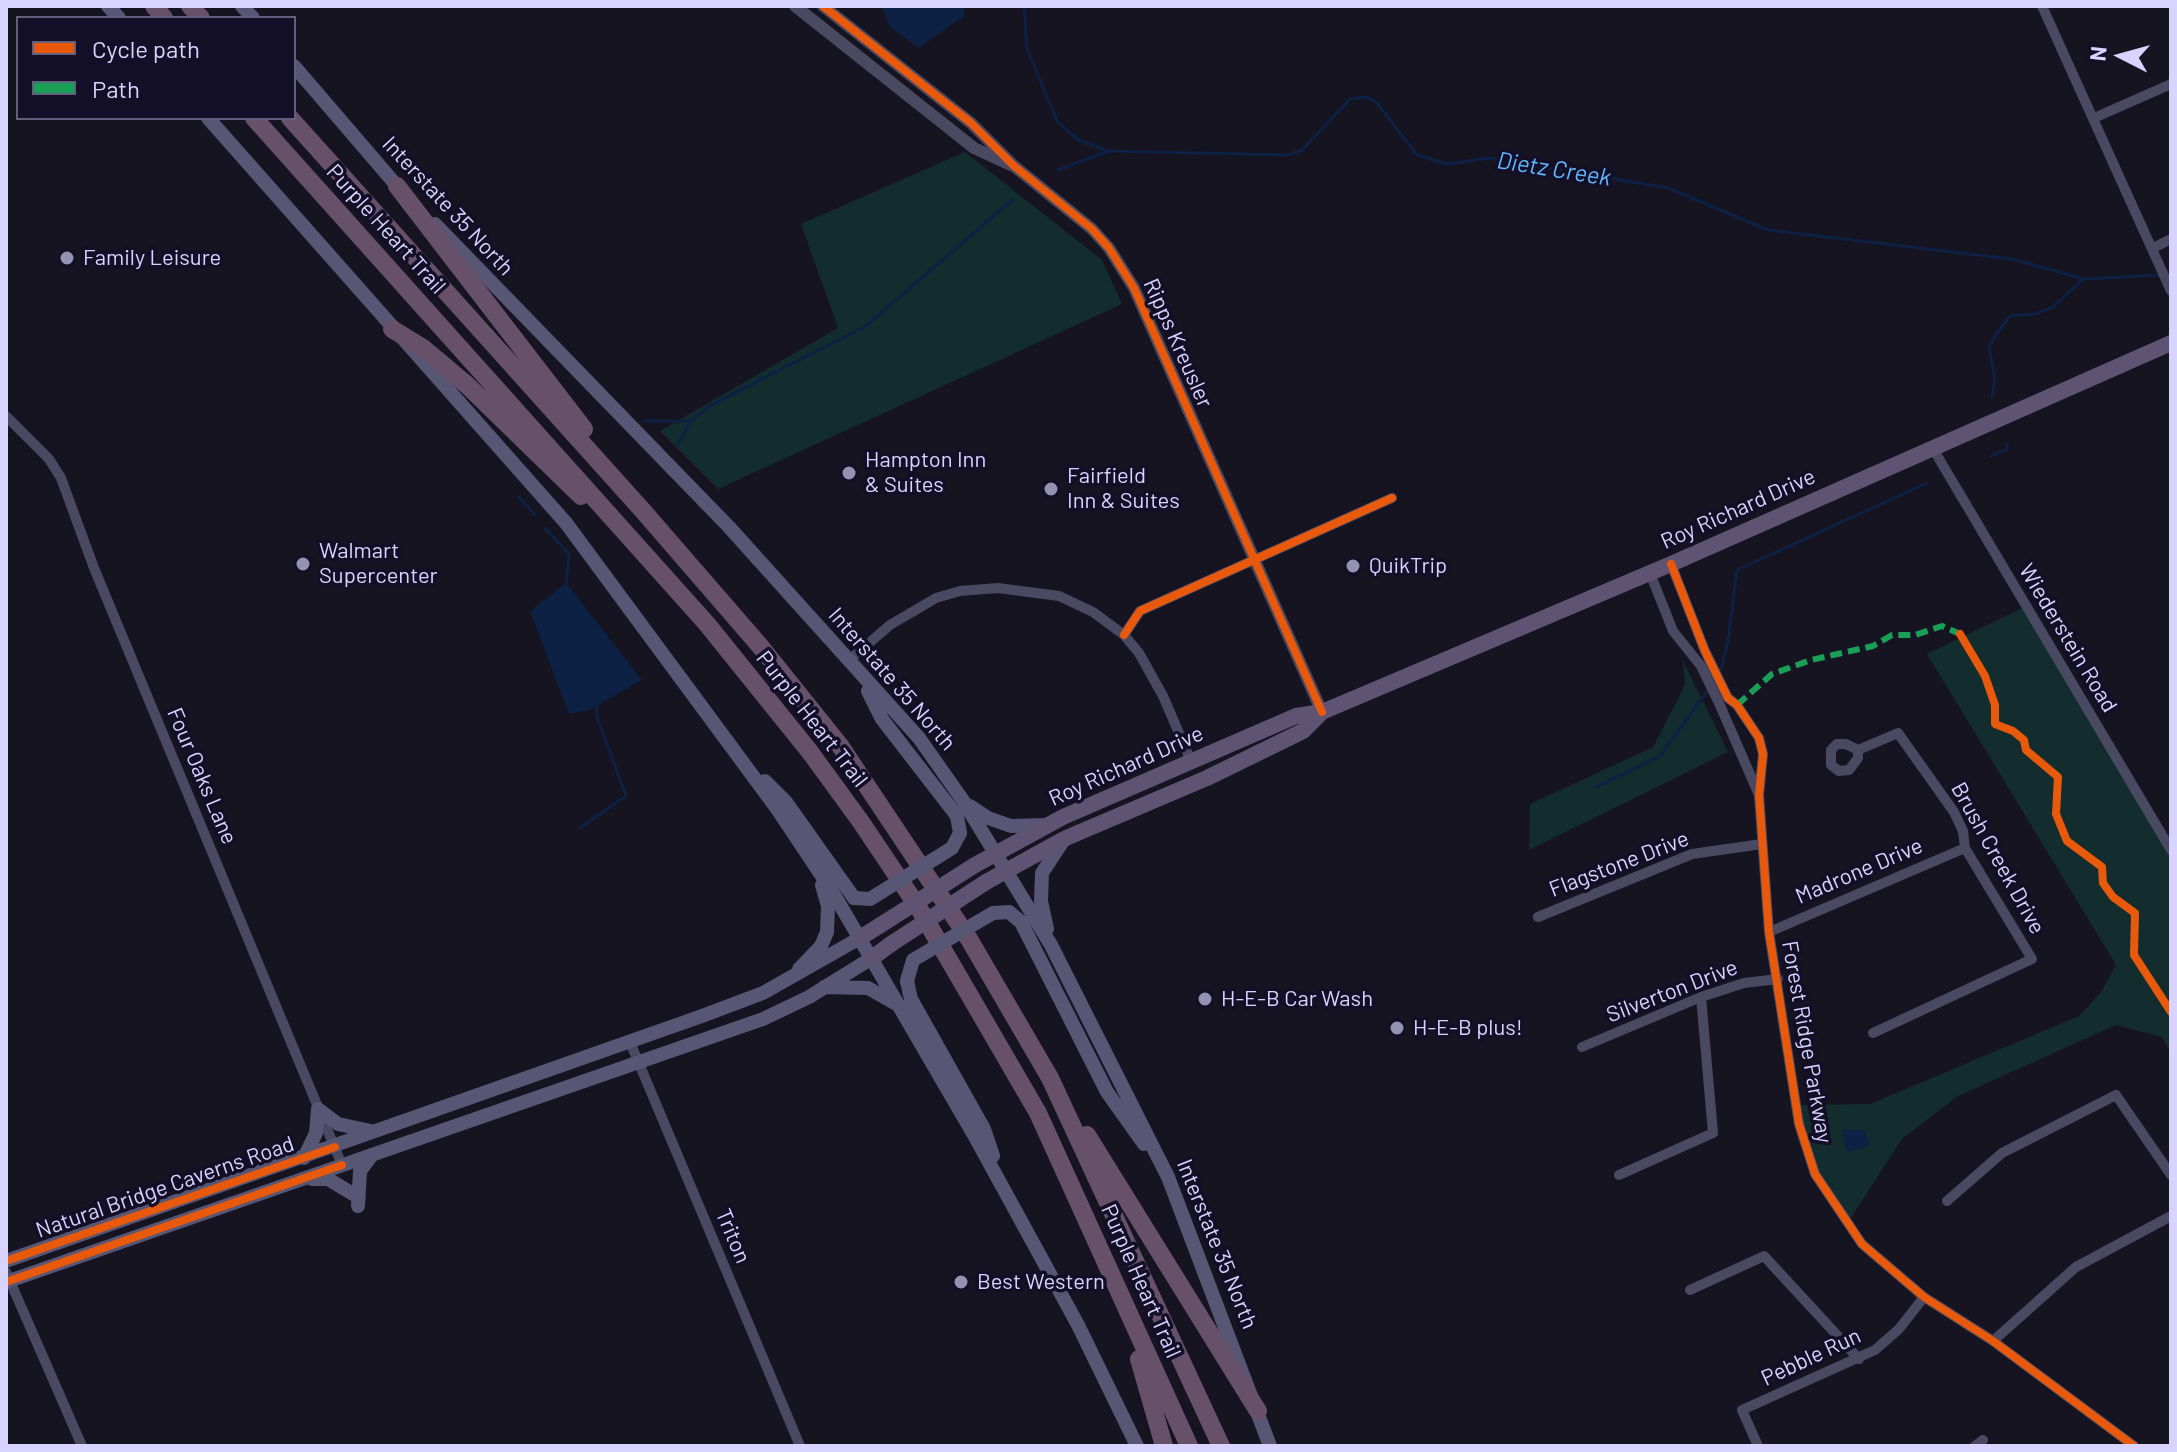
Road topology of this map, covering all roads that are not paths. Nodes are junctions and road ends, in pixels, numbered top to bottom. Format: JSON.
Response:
{"nodes":[{"id":1,"x":795,"y":6,"type":"edge"},
{"id":2,"x":823,"y":6,"type":"edge"},
{"id":3,"x":2042,"y":6,"type":"edge"},
{"id":4,"x":296,"y":68,"type":"edge"},
{"id":5,"x":2171,"y":84,"type":"edge"},
{"id":6,"x":2094,"y":118,"type":"junction"},
{"id":7,"x":210,"y":120,"type":"edge"},
{"id":8,"x":256,"y":120,"type":"edge"},
{"id":9,"x":292,"y":120,"type":"edge"},
{"id":10,"x":1014,"y":166,"type":"junction"},
{"id":11,"x":397,"y":186,"type":"junction"},
{"id":12,"x":2171,"y":239,"type":"edge"},
{"id":13,"x":2153,"y":248,"type":"junction"},
{"id":14,"x":2170,"y":288,"type":"edge"},
{"id":15,"x":392,"y":329,"type":"junction"},
{"id":16,"x":2171,"y":343,"type":"edge"},
{"id":17,"x":6,"y":416,"type":"edge"},
{"id":18,"x":1932,"y":447,"type":"junction"},
{"id":19,"x":1392,"y":498,"type":"dead end"},
{"id":20,"x":644,"y":512,"type":"junction"},
{"id":21,"x":638,"y":546,"type":"junction"},
{"id":22,"x":1256,"y":560,"type":"junction"},
{"id":23,"x":1671,"y":564,"type":"junction"},
{"id":24,"x":1650,"y":573,"type":"junction"},
{"id":25,"x":1124,"y":635,"type":"junction"},
{"id":26,"x":853,"y":667,"type":"junction"},
{"id":27,"x":1723,"y":700,"type":"junction"},
{"id":28,"x":1322,"y":712,"type":"junction"},
{"id":29,"x":718,"y":732,"type":"junction"},
{"id":30,"x":1858,"y":750,"type":"dead end"},
{"id":31,"x":1191,"y":761,"type":"junction"},
{"id":32,"x":1759,"y":795,"type":"junction"},
{"id":33,"x":964,"y":802,"type":"junction"},
{"id":34,"x":1048,"y":824,"type":"junction"},
{"id":35,"x":1066,"y":838,"type":"junction"},
{"id":36,"x":1762,"y":844,"type":"junction"},
{"id":37,"x":1965,"y":848,"type":"junction"},
{"id":38,"x":2171,"y":850,"type":"edge"},
{"id":39,"x":996,"y":851,"type":"junction"},
{"id":40,"x":817,"y":869,"type":"junction"},
{"id":41,"x":1006,"y":869,"type":"junction"},
{"id":42,"x":986,"y":882,"type":"joint"},
{"id":43,"x":1538,"y":917,"type":"dead end"},
{"id":44,"x":1769,"y":932,"type":"junction"},
{"id":45,"x":860,"y":938,"type":"junction"},
{"id":46,"x":1051,"y":945,"type":"junction"},
{"id":47,"x":872,"y":958,"type":"junction"},
{"id":48,"x":1778,"y":979,"type":"junction"},
{"id":49,"x":787,"y":981,"type":"junction"},
{"id":50,"x":823,"y":987,"type":"junction"},
{"id":51,"x":1701,"y":997,"type":"junction"},
{"id":52,"x":899,"y":1005,"type":"junction"},
{"id":53,"x":1873,"y":1033,"type":"dead end"},
{"id":54,"x":630,"y":1042,"type":"junction"},
{"id":55,"x":1582,"y":1047,"type":"dead end"},
{"id":56,"x":637,"y":1063,"type":"junction"},
{"id":57,"x":1050,"y":1078,"type":"junction"},
{"id":58,"x":318,"y":1109,"type":"junction"},
{"id":59,"x":378,"y":1132,"type":"junction"},
{"id":60,"x":335,"y":1147,"type":"junction"},
{"id":61,"x":373,"y":1154,"type":"junction"},
{"id":62,"x":304,"y":1158,"type":"junction"},
{"id":63,"x":342,"y":1165,"type":"junction"},
{"id":64,"x":1619,"y":1175,"type":"dead end"},
{"id":65,"x":2171,"y":1175,"type":"edge"},
{"id":66,"x":1168,"y":1177,"type":"junction"},
{"id":67,"x":300,"y":1180,"type":"junction"},
{"id":68,"x":1003,"y":1187,"type":"junction"},
{"id":69,"x":1947,"y":1201,"type":"dead end"},
{"id":70,"x":2171,"y":1216,"type":"edge"},
{"id":71,"x":6,"y":1261,"type":"edge"},
{"id":72,"x":7,"y":1278,"type":"edge"},
{"id":73,"x":1116,"y":1284,"type":"junction"},
{"id":74,"x":1690,"y":1290,"type":"dead end"},
{"id":75,"x":1924,"y":1297,"type":"junction"},
{"id":76,"x":1993,"y":1341,"type":"junction"},
{"id":77,"x":1859,"y":1359,"type":"junction"},
{"id":78,"x":1258,"y":1411,"type":"junction"},
{"id":79,"x":82,"y":1446,"type":"edge"},
{"id":80,"x":800,"y":1446,"type":"edge"},
{"id":81,"x":1137,"y":1446,"type":"edge"},
{"id":82,"x":1164,"y":1446,"type":"edge"},
{"id":83,"x":1189,"y":1446,"type":"edge"},
{"id":84,"x":1221,"y":1446,"type":"edge"},
{"id":85,"x":1270,"y":1446,"type":"edge"},
{"id":86,"x":1758,"y":1446,"type":"edge"},
{"id":87,"x":2134,"y":1446,"type":"edge"}],
"edges":[{"from":1,"to":10,"type":"street","name":"Ripps Kreusler"},
{"from":2,"to":10,"type":"street","name":"Ripps Kreusler"},
{"from":3,"to":6,"type":"street"},
{"from":4,"to":11,"type":"main road","name":"Interstate 35 North"},
{"from":5,"to":6,"type":"street"},
{"from":6,"to":13,"type":"street"},
{"from":7,"to":15,"type":"main road"},
{"from":8,"to":21,"type":"highway","name":"Purple Heart Trail"},
{"from":9,"to":20,"type":"highway","name":"Purple Heart Trail"},
{"from":10,"to":22,"type":"street","name":"Ripps Kreusler"},
{"from":11,"to":20,"type":"highway"},
{"from":11,"to":26,"type":"main road","name":"Interstate 35 North"},
{"from":12,"to":13,"type":"street"},
{"from":13,"to":14,"type":"street"},
{"from":15,"to":21,"type":"highway"},
{"from":15,"to":29,"type":"main road"},
{"from":16,"to":18,"type":"main road","name":"Roy Richard Drive"},
{"from":17,"to":58,"type":"street","name":"Four Oaks Lane"},
{"from":18,"to":23,"type":"main road","name":"Roy Richard Drive"},
{"from":18,"to":38,"type":"street","name":"Wiederstein Road"},
{"from":19,"to":22,"type":"street"},
{"from":20,"to":57,"type":"highway","name":"Purple Heart Trail"},
{"from":21,"to":73,"type":"highway","name":"Purple Heart Trail"},
{"from":22,"to":25,"type":"street"},
{"from":22,"to":28,"type":"street","name":"Ripps Kreusler"},
{"from":23,"to":24,"type":"main road","name":"Roy Richard Drive"},
{"from":23,"to":27,"type":"street","name":"Forest Ridge Parkway"},
{"from":24,"to":27,"type":"street","name":"Forest Ridge Parkway"},
{"from":24,"to":28,"type":"main road","name":"Roy Richard Drive"},
{"from":25,"to":26,"type":"street"},
{"from":25,"to":31,"type":"street"},
{"from":26,"to":29,"type":"main road","bridge":true},
{"from":26,"to":33,"type":"main road","name":"Interstate 35 North"},
{"from":27,"to":32,"type":"street","name":"Forest Ridge Parkway"},
{"from":27,"to":32,"type":"street","name":"Forest Ridge Parkway"},
{"from":28,"to":31,"type":"main road","name":"Roy Richard Drive"},
{"from":28,"to":35,"type":"main road","name":"Roy Richard Drive"},
{"from":29,"to":40,"type":"main road"},
{"from":30,"to":37,"type":"street","name":"Brush Creek Drive"},
{"from":31,"to":34,"type":"main road","name":"Roy Richard Drive"},
{"from":32,"to":36,"type":"street","name":"Forest Ridge Parkway"},
{"from":33,"to":34,"type":"main road"},
{"from":33,"to":39,"type":"main road","name":"Interstate 35 North"},
{"from":34,"to":39,"type":"main road","name":"Roy Richard Drive"},
{"from":35,"to":41,"type":"main road","name":"Roy Richard Drive"},
{"from":35,"to":46,"type":"main road"},
{"from":36,"to":43,"type":"street","name":"Flagstone Drive"},
{"from":36,"to":44,"type":"street","name":"Forest Ridge Parkway"},
{"from":37,"to":44,"type":"street","name":"Madrone Drive"},
{"from":37,"to":53,"type":"street","name":"Brush Creek Drive"},
{"from":39,"to":41,"type":"main road","name":"Interstate 35 North"},
{"from":39,"to":45,"type":"main road","name":"Roy Richard Drive","bridge":true},
{"from":40,"to":45,"type":"main road"},
{"from":40,"to":49,"type":"main road"},
{"from":41,"to":42,"type":"main road","name":"Roy Richard Drive"},
{"from":41,"to":46,"type":"main road","name":"Interstate 35 North"},
{"from":42,"to":47,"type":"main road","name":"Natural Bridge Caverns Road","bridge":true},
{"from":44,"to":48,"type":"street","name":"Forest Ridge Parkway"},
{"from":45,"to":47,"type":"main road"},
{"from":45,"to":49,"type":"main road","name":"Natural Bridge Caverns Road"},
{"from":46,"to":66,"type":"main road","name":"Interstate 35 North"},
{"from":47,"to":50,"type":"main road","name":"Natural Bridge Caverns Road"},
{"from":47,"to":52,"type":"main road"},
{"from":48,"to":51,"type":"street","name":"Silverton Drive"},
{"from":48,"to":75,"type":"street","name":"Forest Ridge Parkway"},
{"from":49,"to":54,"type":"main road","name":"Natural Bridge Caverns Road"},
{"from":50,"to":52,"type":"main road"},
{"from":50,"to":56,"type":"main road","name":"Natural Bridge Caverns Road"},
{"from":51,"to":55,"type":"street","name":"Silverton Drive"},
{"from":51,"to":64,"type":"street"},
{"from":52,"to":68,"type":"main road"},
{"from":54,"to":56,"type":"street","name":"Triton"},
{"from":54,"to":59,"type":"main road","name":"Natural Bridge Caverns Road"},
{"from":56,"to":61,"type":"main road","name":"Natural Bridge Caverns Road"},
{"from":56,"to":80,"type":"street","name":"Triton"},
{"from":57,"to":78,"type":"highway"},
{"from":57,"to":84,"type":"highway","name":"Purple Heart Trail"},
{"from":58,"to":59,"type":"main road"},
{"from":58,"to":60,"type":"street","name":"Four Oaks Lane"},
{"from":58,"to":62,"type":"main road"},
{"from":59,"to":60,"type":"main road","name":"Natural Bridge Caverns Road"},
{"from":60,"to":62,"type":"main road","name":"Natural Bridge Caverns Road"},
{"from":60,"to":63,"type":"street","name":"Four Oaks Lane"},
{"from":61,"to":63,"type":"main road","name":"Natural Bridge Caverns Road"},
{"from":61,"to":67,"type":"main road"},
{"from":62,"to":71,"type":"main road","name":"Natural Bridge Caverns Road"},
{"from":63,"to":67,"type":"main road","name":"Natural Bridge Caverns Road"},
{"from":65,"to":69,"type":"street"},
{"from":66,"to":68,"type":"main road","bridge":true},
{"from":66,"to":78,"type":"main road","name":"Interstate 35 North"},
{"from":67,"to":72,"type":"main road","name":"Natural Bridge Caverns Road"},
{"from":68,"to":81,"type":"main road"},
{"from":70,"to":76,"type":"street"},
{"from":72,"to":79,"type":"street"},
{"from":73,"to":82,"type":"highway"},
{"from":73,"to":83,"type":"highway","name":"Purple Heart Trail"},
{"from":74,"to":77,"type":"street"},
{"from":75,"to":76,"type":"street","name":"Forest Ridge Parkway"},
{"from":75,"to":77,"type":"street","name":"Pebble Run"},
{"from":76,"to":87,"type":"street","name":"Forest Ridge Parkway"},
{"from":77,"to":86,"type":"street","name":"Pebble Run"},
{"from":78,"to":85,"type":"main road","name":"Interstate 35 North"}]}
